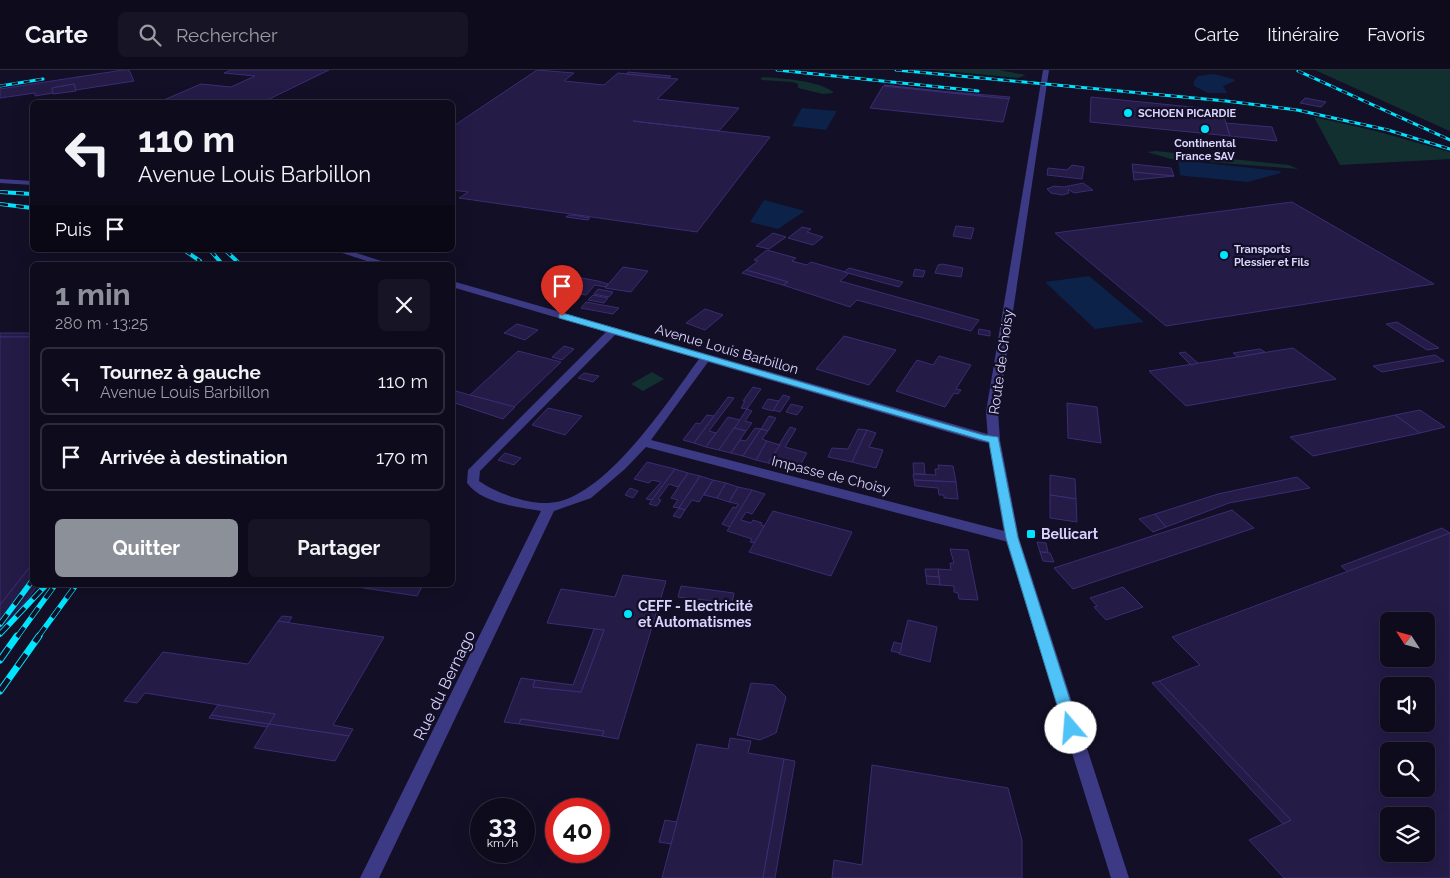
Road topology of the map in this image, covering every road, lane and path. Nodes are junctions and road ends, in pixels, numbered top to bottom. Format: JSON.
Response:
{"nodes":[{"id":1,"x":1046,"y":70,"type":"edge"},
{"id":2,"x":0,"y":181,"type":"edge"},
{"id":3,"x":30,"y":184,"type":"edge"},
{"id":4,"x":344,"y":252,"type":"edge"},
{"id":5,"x":379,"y":262,"type":"edge"},
{"id":6,"x":455,"y":285,"type":"edge"},
{"id":7,"x":613,"y":331,"type":"junction"},
{"id":8,"x":705,"y":358,"type":"junction"},
{"id":9,"x":994,"y":440,"type":"junction"},
{"id":10,"x":642,"y":442,"type":"junction"},
{"id":11,"x":549,"y":508,"type":"junction"},
{"id":12,"x":1012,"y":538,"type":"junction"},
{"id":13,"x":369,"y":878,"type":"edge"},
{"id":14,"x":1120,"y":878,"type":"edge"}],
"edges":[{"from":1,"to":9,"type":"street","name":"Route de Choisy"},
{"from":2,"to":3,"type":"street"},
{"from":4,"to":5,"type":"street"},
{"from":6,"to":7,"type":"street","name":"Avenue Louis Barbillon"},
{"from":7,"to":8,"type":"street","name":"Avenue Louis Barbillon"},
{"from":7,"to":11,"type":"street"},
{"from":8,"to":9,"type":"street","name":"Avenue Louis Barbillon"},
{"from":8,"to":10,"type":"street"},
{"from":9,"to":12,"type":"street","name":"Route de Choisy"},
{"from":10,"to":11,"type":"street"},
{"from":10,"to":12,"type":"street","name":"Impasse de Choisy"},
{"from":11,"to":13,"type":"street","name":"Rue du Bernago"},
{"from":12,"to":14,"type":"street","name":"Route de Choisy"}]}
